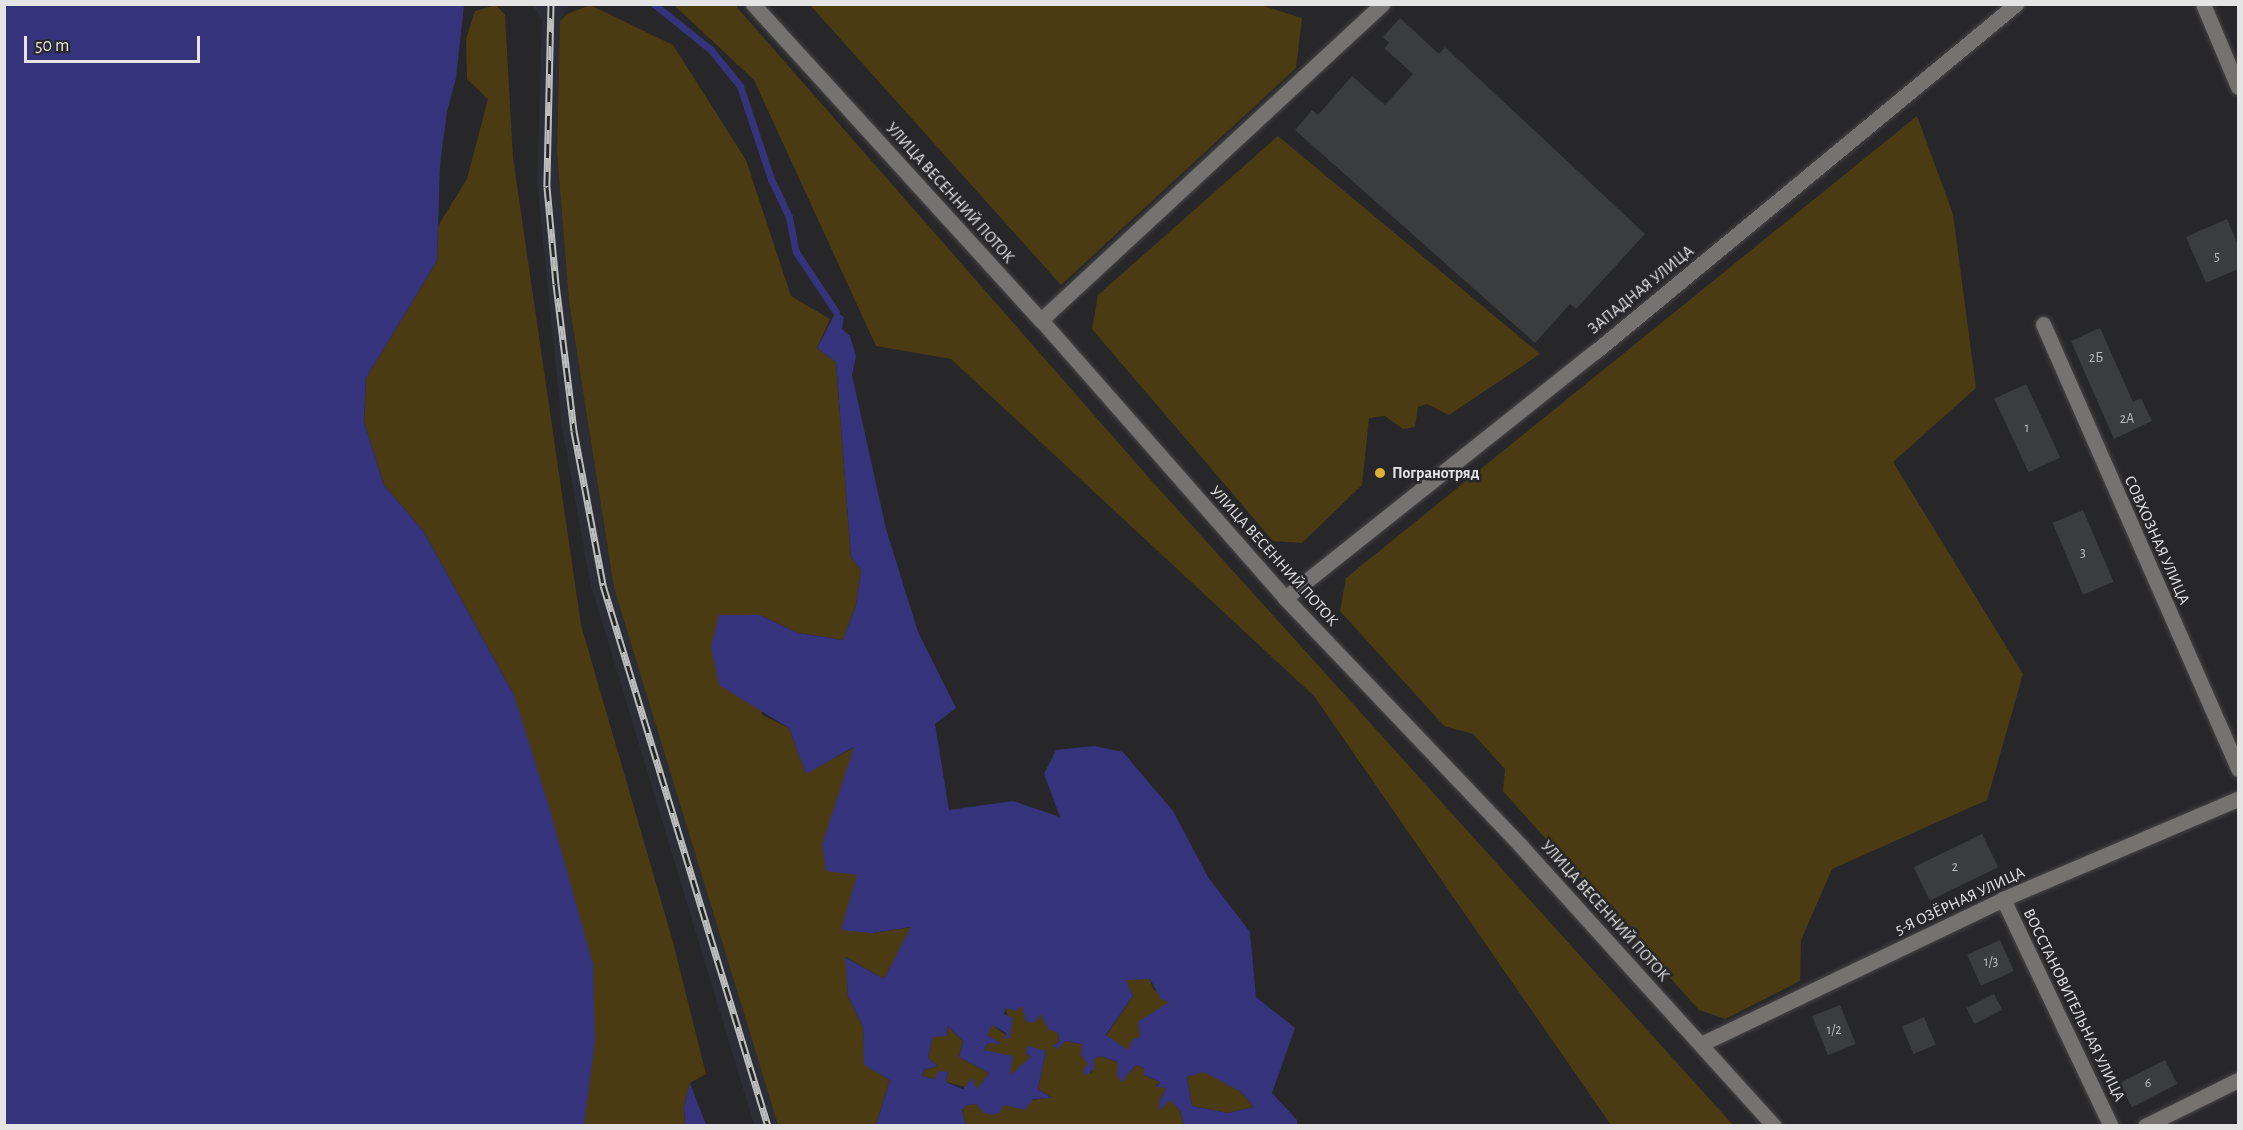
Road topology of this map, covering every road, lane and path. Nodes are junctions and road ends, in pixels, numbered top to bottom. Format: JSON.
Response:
{"nodes":[{"id":1,"x":753,"y":4,"type":"edge"},
{"id":2,"x":1382,"y":4,"type":"edge"},
{"id":3,"x":2016,"y":4,"type":"edge"},
{"id":4,"x":2203,"y":4,"type":"edge"},
{"id":5,"x":2238,"y":87,"type":"edge"},
{"id":6,"x":1041,"y":320,"type":"junction"},
{"id":7,"x":2043,"y":324,"type":"dead end"},
{"id":8,"x":1285,"y":598,"type":"junction"},
{"id":9,"x":2238,"y":769,"type":"edge"},
{"id":10,"x":2238,"y":799,"type":"edge"},
{"id":11,"x":2003,"y":899,"type":"junction"},
{"id":12,"x":1701,"y":1044,"type":"junction"},
{"id":13,"x":2238,"y":1080,"type":"edge"},
{"id":14,"x":1774,"y":1125,"type":"edge"},
{"id":15,"x":2112,"y":1125,"type":"edge"},
{"id":16,"x":2145,"y":1125,"type":"edge"}],
"edges":[{"from":1,"to":6,"type":"street","name":"УЛИЦА ВЕСЕННИЙ ПОТОК"},
{"from":2,"to":6,"type":"street"},
{"from":3,"to":8,"type":"street","name":"ЗАПАДНАЯ УЛИЦА"},
{"from":4,"to":5,"type":"street"},
{"from":6,"to":8,"type":"street","name":"УЛИЦА ВЕСЕННИЙ ПОТОК"},
{"from":7,"to":9,"type":"street","name":"СОВХОЗНАЯ УЛИЦА"},
{"from":8,"to":12,"type":"street","name":"УЛИЦА ВЕСЕННИЙ ПОТОК"},
{"from":10,"to":11,"type":"street","name":"5-Я ОЗЁРНАЯ УЛИЦА"},
{"from":11,"to":12,"type":"street","name":"5-Я ОЗЁРНАЯ УЛИЦА"},
{"from":11,"to":15,"type":"street","name":"ВОССТАНОВИТЕЛЬНАЯ УЛИЦА"},
{"from":12,"to":14,"type":"street","name":"УЛИЦА ВЕСЕННИЙ ПОТОК"},
{"from":13,"to":16,"type":"street"}]}
